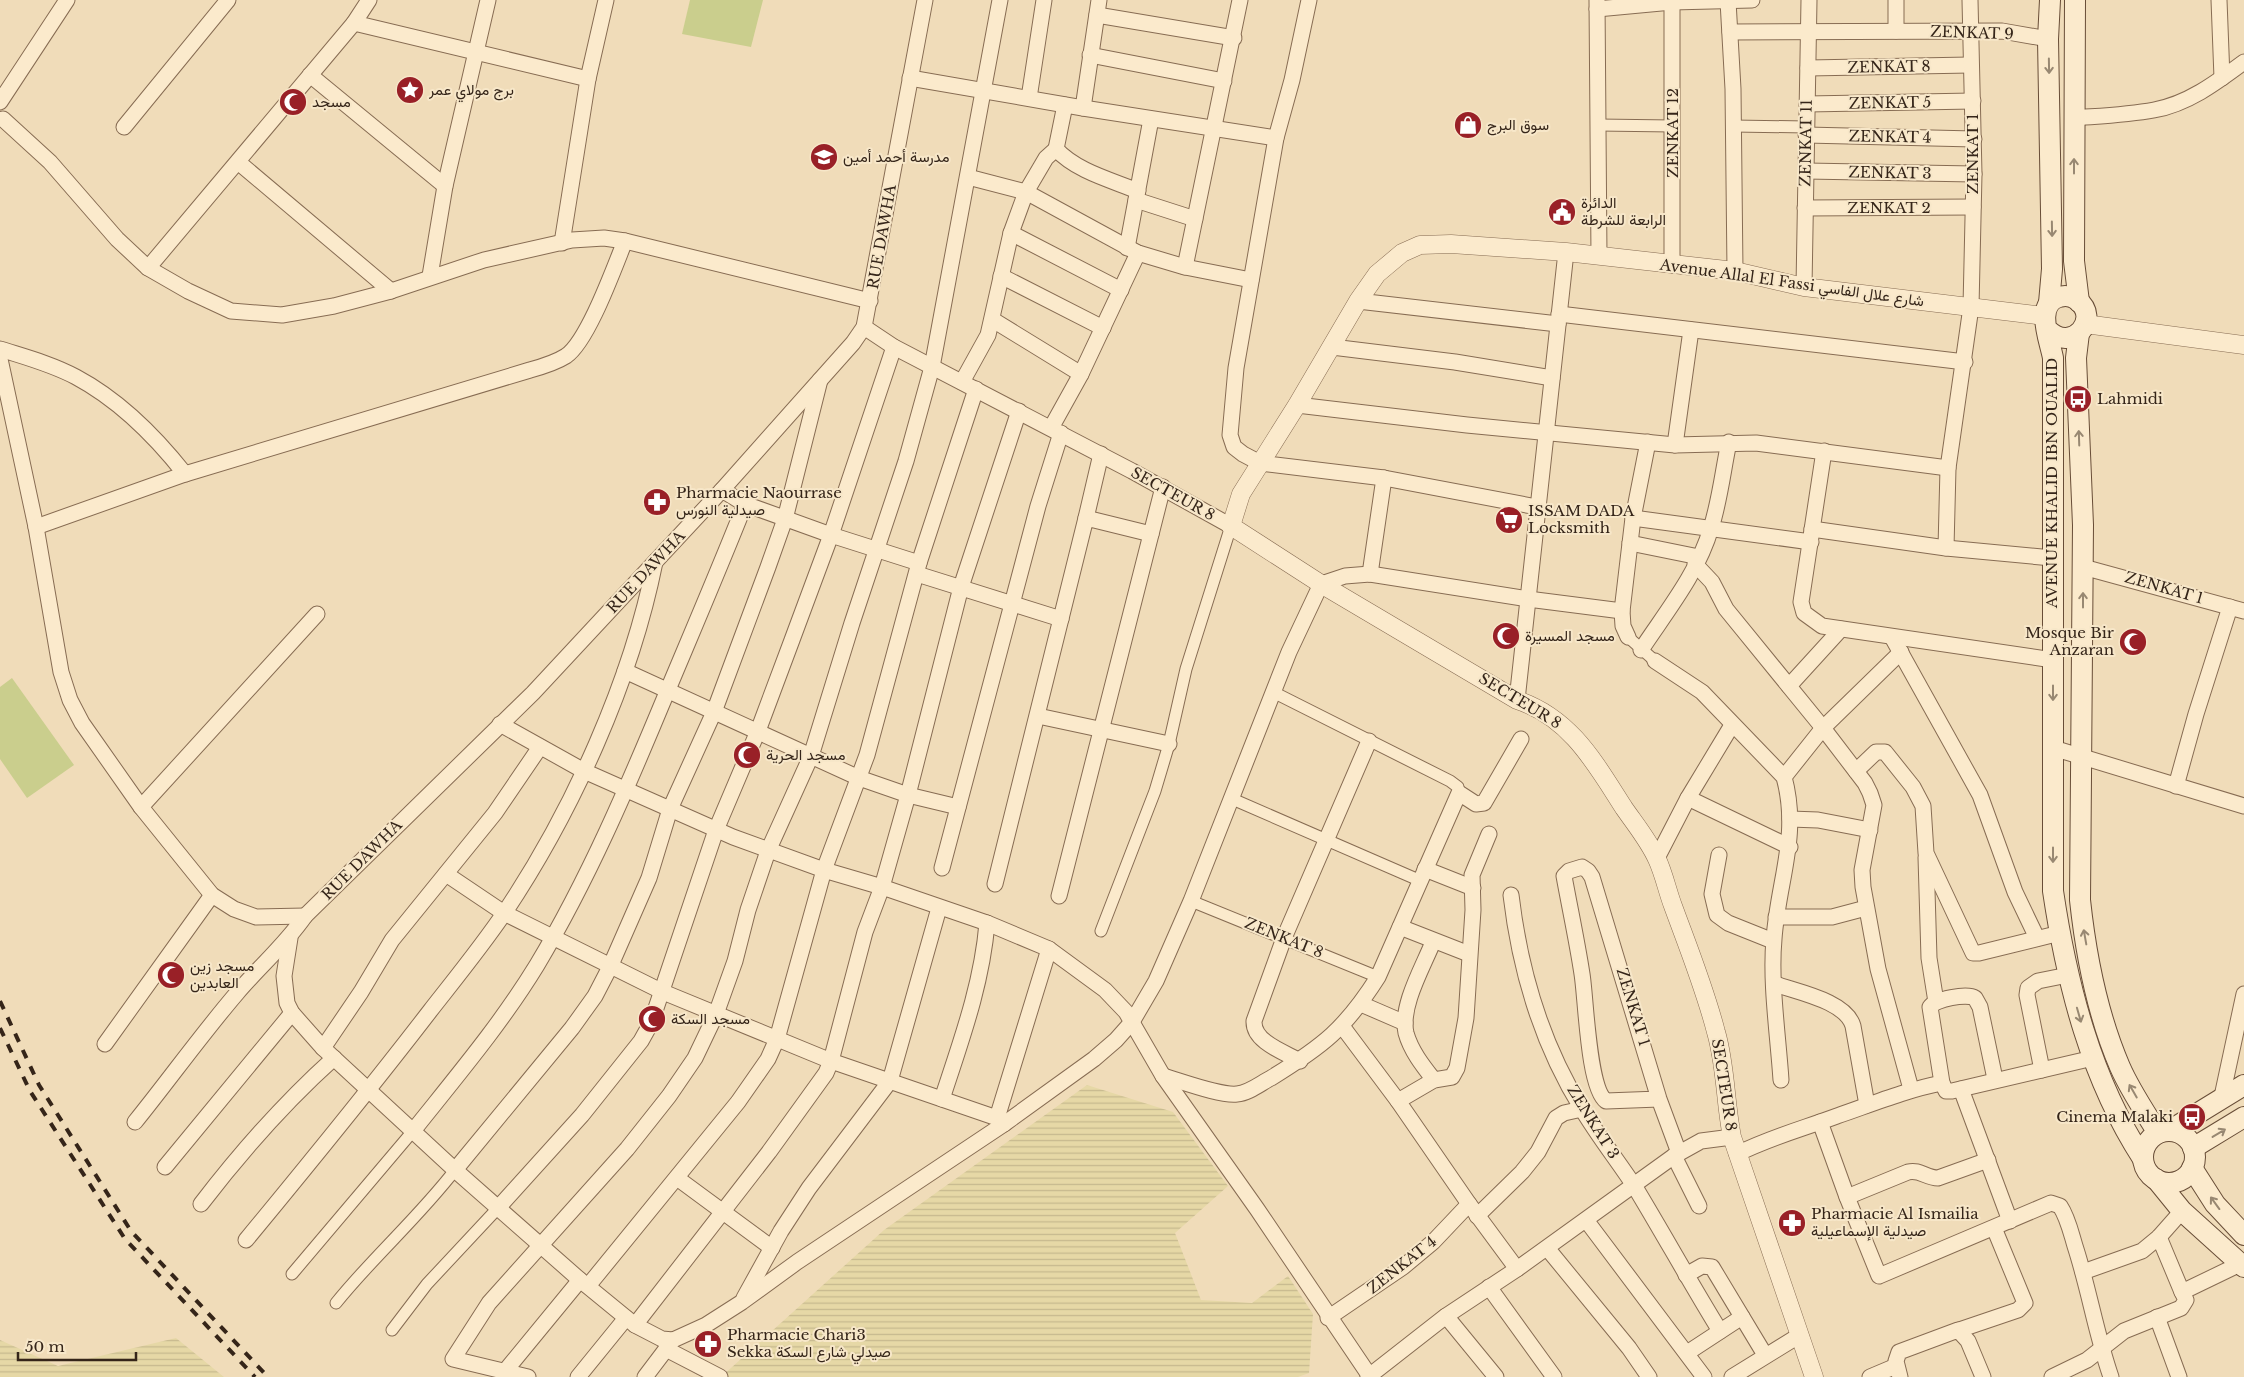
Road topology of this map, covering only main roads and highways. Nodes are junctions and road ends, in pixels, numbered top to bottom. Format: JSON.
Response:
{"nodes":[{"id":1,"x":2050,"y":0,"type":"edge"},
{"id":2,"x":2075,"y":0,"type":"edge"},
{"id":3,"x":2079,"y":302,"type":"junction"},
{"id":4,"x":2047,"y":316,"type":"junction"},
{"id":5,"x":2082,"y":328,"type":"junction"},
{"id":6,"x":2244,"y":1085,"type":"edge"},
{"id":7,"x":2244,"y":1117,"type":"edge"},
{"id":8,"x":2164,"y":1132,"type":"junction"},
{"id":9,"x":2193,"y":1158,"type":"junction"},
{"id":10,"x":2143,"y":1159,"type":"junction"},
{"id":11,"x":2156,"y":1179,"type":"junction"},
{"id":12,"x":2244,"y":1235,"type":"edge"},
{"id":13,"x":2242,"y":1266,"type":"edge"}],
"edges":[{"from":1,"to":4,"type":"main road","name":"AVENUE KHALID IBN OUALID","one_way":true},
{"from":3,"to":2,"type":"main road","one_way":true},
{"from":3,"to":4,"type":"main road"},
{"from":3,"to":5,"type":"main road"},
{"from":4,"to":5,"type":"main road"},
{"from":4,"to":10,"type":"main road","name":"AVENUE KHALID IBN OUALID","one_way":true},
{"from":8,"to":5,"type":"main road","name":"AVENUE KHALID IBN OUALID","one_way":true},
{"from":6,"to":8,"type":"main road"},
{"from":9,"to":7,"type":"main road","one_way":true},
{"from":8,"to":9,"type":"main road"},
{"from":8,"to":10,"type":"main road"},
{"from":9,"to":11,"type":"main road"},
{"from":12,"to":9,"type":"main road","one_way":true},
{"from":10,"to":11,"type":"main road"},
{"from":11,"to":13,"type":"main road"}]}
